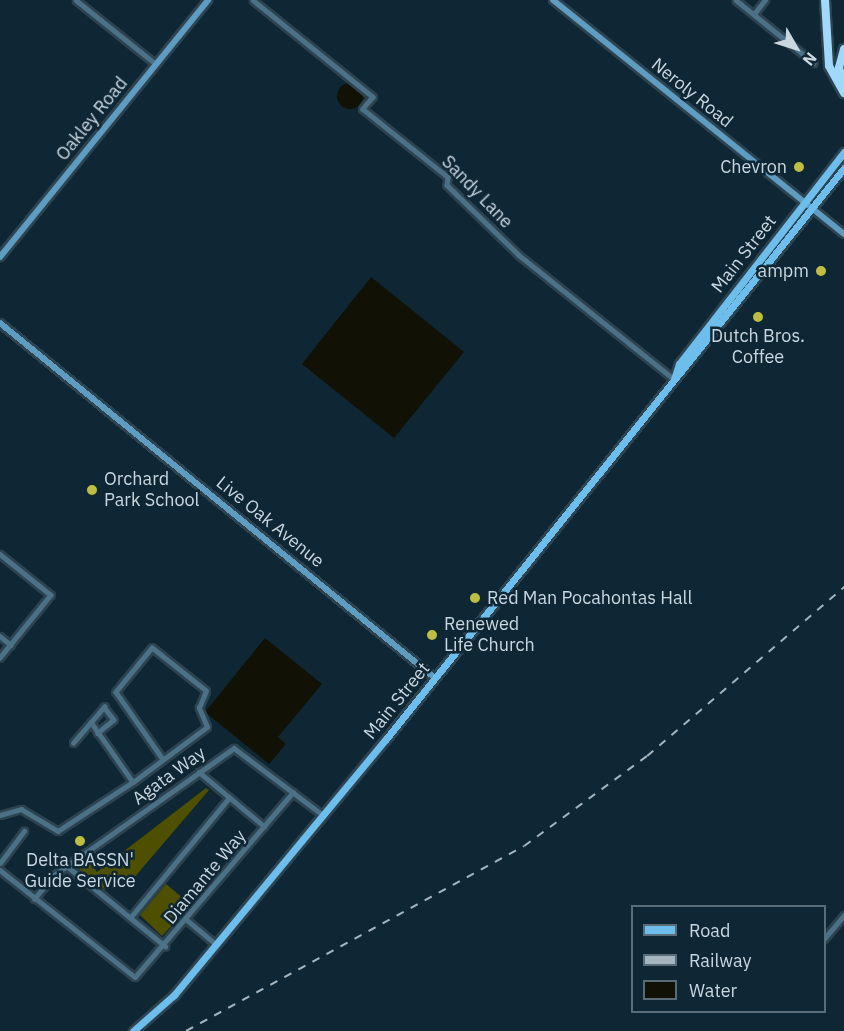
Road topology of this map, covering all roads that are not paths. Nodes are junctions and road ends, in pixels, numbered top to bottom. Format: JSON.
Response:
{"nodes":[{"id":1,"x":76,"y":0,"type":"edge"},
{"id":2,"x":208,"y":0,"type":"edge"},
{"id":3,"x":253,"y":0,"type":"edge"},
{"id":4,"x":553,"y":0,"type":"edge"},
{"id":5,"x":736,"y":0,"type":"edge"},
{"id":6,"x":765,"y":0,"type":"edge"},
{"id":7,"x":825,"y":0,"type":"edge"},
{"id":8,"x":754,"y":14,"type":"junction"},
{"id":9,"x":844,"y":49,"type":"edge"},
{"id":10,"x":814,"y":63,"type":"dead end"},
{"id":11,"x":156,"y":64,"type":"junction"},
{"id":12,"x":844,"y":82,"type":"edge"},
{"id":13,"x":844,"y":93,"type":"edge"},
{"id":14,"x":844,"y":152,"type":"edge"},
{"id":15,"x":844,"y":168,"type":"edge"},
{"id":16,"x":804,"y":202,"type":"junction"},
{"id":17,"x":812,"y":208,"type":"junction"},
{"id":18,"x":844,"y":234,"type":"edge"},
{"id":19,"x":0,"y":257,"type":"edge"},
{"id":20,"x":0,"y":323,"type":"edge"},
{"id":21,"x":674,"y":379,"type":"junction"},
{"id":22,"x":0,"y":554,"type":"edge"},
{"id":23,"x":0,"y":636,"type":"edge"},
{"id":24,"x":11,"y":645,"type":"junction"},
{"id":25,"x":0,"y":658,"type":"edge"},
{"id":26,"x":435,"y":678,"type":"junction"},
{"id":27,"x":91,"y":722,"type":"junction"},
{"id":28,"x":98,"y":733,"type":"junction"},
{"id":29,"x":73,"y":743,"type":"dead end"},
{"id":30,"x":163,"y":759,"type":"junction"},
{"id":31,"x":199,"y":772,"type":"junction"},
{"id":32,"x":133,"y":782,"type":"junction"},
{"id":33,"x":293,"y":792,"type":"junction"},
{"id":34,"x":229,"y":798,"type":"junction"},
{"id":35,"x":0,"y":815,"type":"edge"},
{"id":36,"x":323,"y":815,"type":"junction"},
{"id":37,"x":264,"y":826,"type":"junction"},
{"id":38,"x":24,"y":831,"type":"dead end"},
{"id":39,"x":0,"y":862,"type":"edge"},
{"id":40,"x":67,"y":866,"type":"junction"},
{"id":41,"x":0,"y":870,"type":"edge"},
{"id":42,"x":34,"y":899,"type":"junction"},
{"id":43,"x":844,"y":915,"type":"edge"},
{"id":44,"x":130,"y":918,"type":"junction"},
{"id":45,"x":187,"y":920,"type":"junction"},
{"id":46,"x":826,"y":938,"type":"edge"},
{"id":47,"x":216,"y":944,"type":"junction"},
{"id":48,"x":165,"y":946,"type":"junction"},
{"id":49,"x":133,"y":1031,"type":"edge"}],
"edges":[{"from":1,"to":11,"type":"street"},
{"from":2,"to":11,"type":"street","name":"Oakley Road"},
{"from":3,"to":21,"type":"street","name":"Sandy Lane"},
{"from":4,"to":16,"type":"street","name":"Neroly Road"},
{"from":5,"to":8,"type":"street"},
{"from":6,"to":8,"type":"street"},
{"from":7,"to":13,"type":"highway"},
{"from":8,"to":10,"type":"street"},
{"from":9,"to":12,"type":"highway"},
{"from":11,"to":19,"type":"street","name":"Oakley Road"},
{"from":14,"to":16,"type":"main road","name":"Main Street"},
{"from":15,"to":17,"type":"main road","name":"Main Street"},
{"from":16,"to":17,"type":"street","name":"Neroly Road"},
{"from":16,"to":21,"type":"main road","name":"Main Street"},
{"from":17,"to":18,"type":"street","name":"Neroly Road"},
{"from":17,"to":21,"type":"main road","name":"Main Street"},
{"from":20,"to":26,"type":"street","name":"Live Oak Avenue"},
{"from":21,"to":26,"type":"main road","name":"Main Street"},
{"from":22,"to":24,"type":"street"},
{"from":23,"to":24,"type":"street"},
{"from":24,"to":25,"type":"street"},
{"from":26,"to":36,"type":"main road","name":"Main Street"},
{"from":27,"to":28,"type":"street"},
{"from":27,"to":28,"type":"street"},
{"from":27,"to":29,"type":"street"},
{"from":28,"to":32,"type":"street"},
{"from":30,"to":30,"type":"street"},
{"from":30,"to":32,"type":"street"},
{"from":31,"to":33,"type":"street","name":"Agata Way"},
{"from":31,"to":34,"type":"street"},
{"from":31,"to":40,"type":"street","name":"Agata Way"},
{"from":32,"to":35,"type":"street"},
{"from":33,"to":36,"type":"street","name":"Agata Way"},
{"from":33,"to":37,"type":"street","name":"Diamante Way"},
{"from":34,"to":37,"type":"street"},
{"from":34,"to":44,"type":"street"},
{"from":36,"to":47,"type":"main road","name":"Main Street"},
{"from":37,"to":45,"type":"street","name":"Diamante Way"},
{"from":38,"to":39,"type":"street"},
{"from":40,"to":42,"type":"street","name":"Agata Way"},
{"from":40,"to":44,"type":"street"},
{"from":41,"to":42,"type":"street"},
{"from":42,"to":48,"type":"street","name":"Diamante Way"},
{"from":43,"to":46,"type":"street"},
{"from":44,"to":48,"type":"street"},
{"from":45,"to":47,"type":"street"},
{"from":45,"to":48,"type":"street","name":"Diamante Way"},
{"from":47,"to":49,"type":"main road","name":"Main Street"}]}
